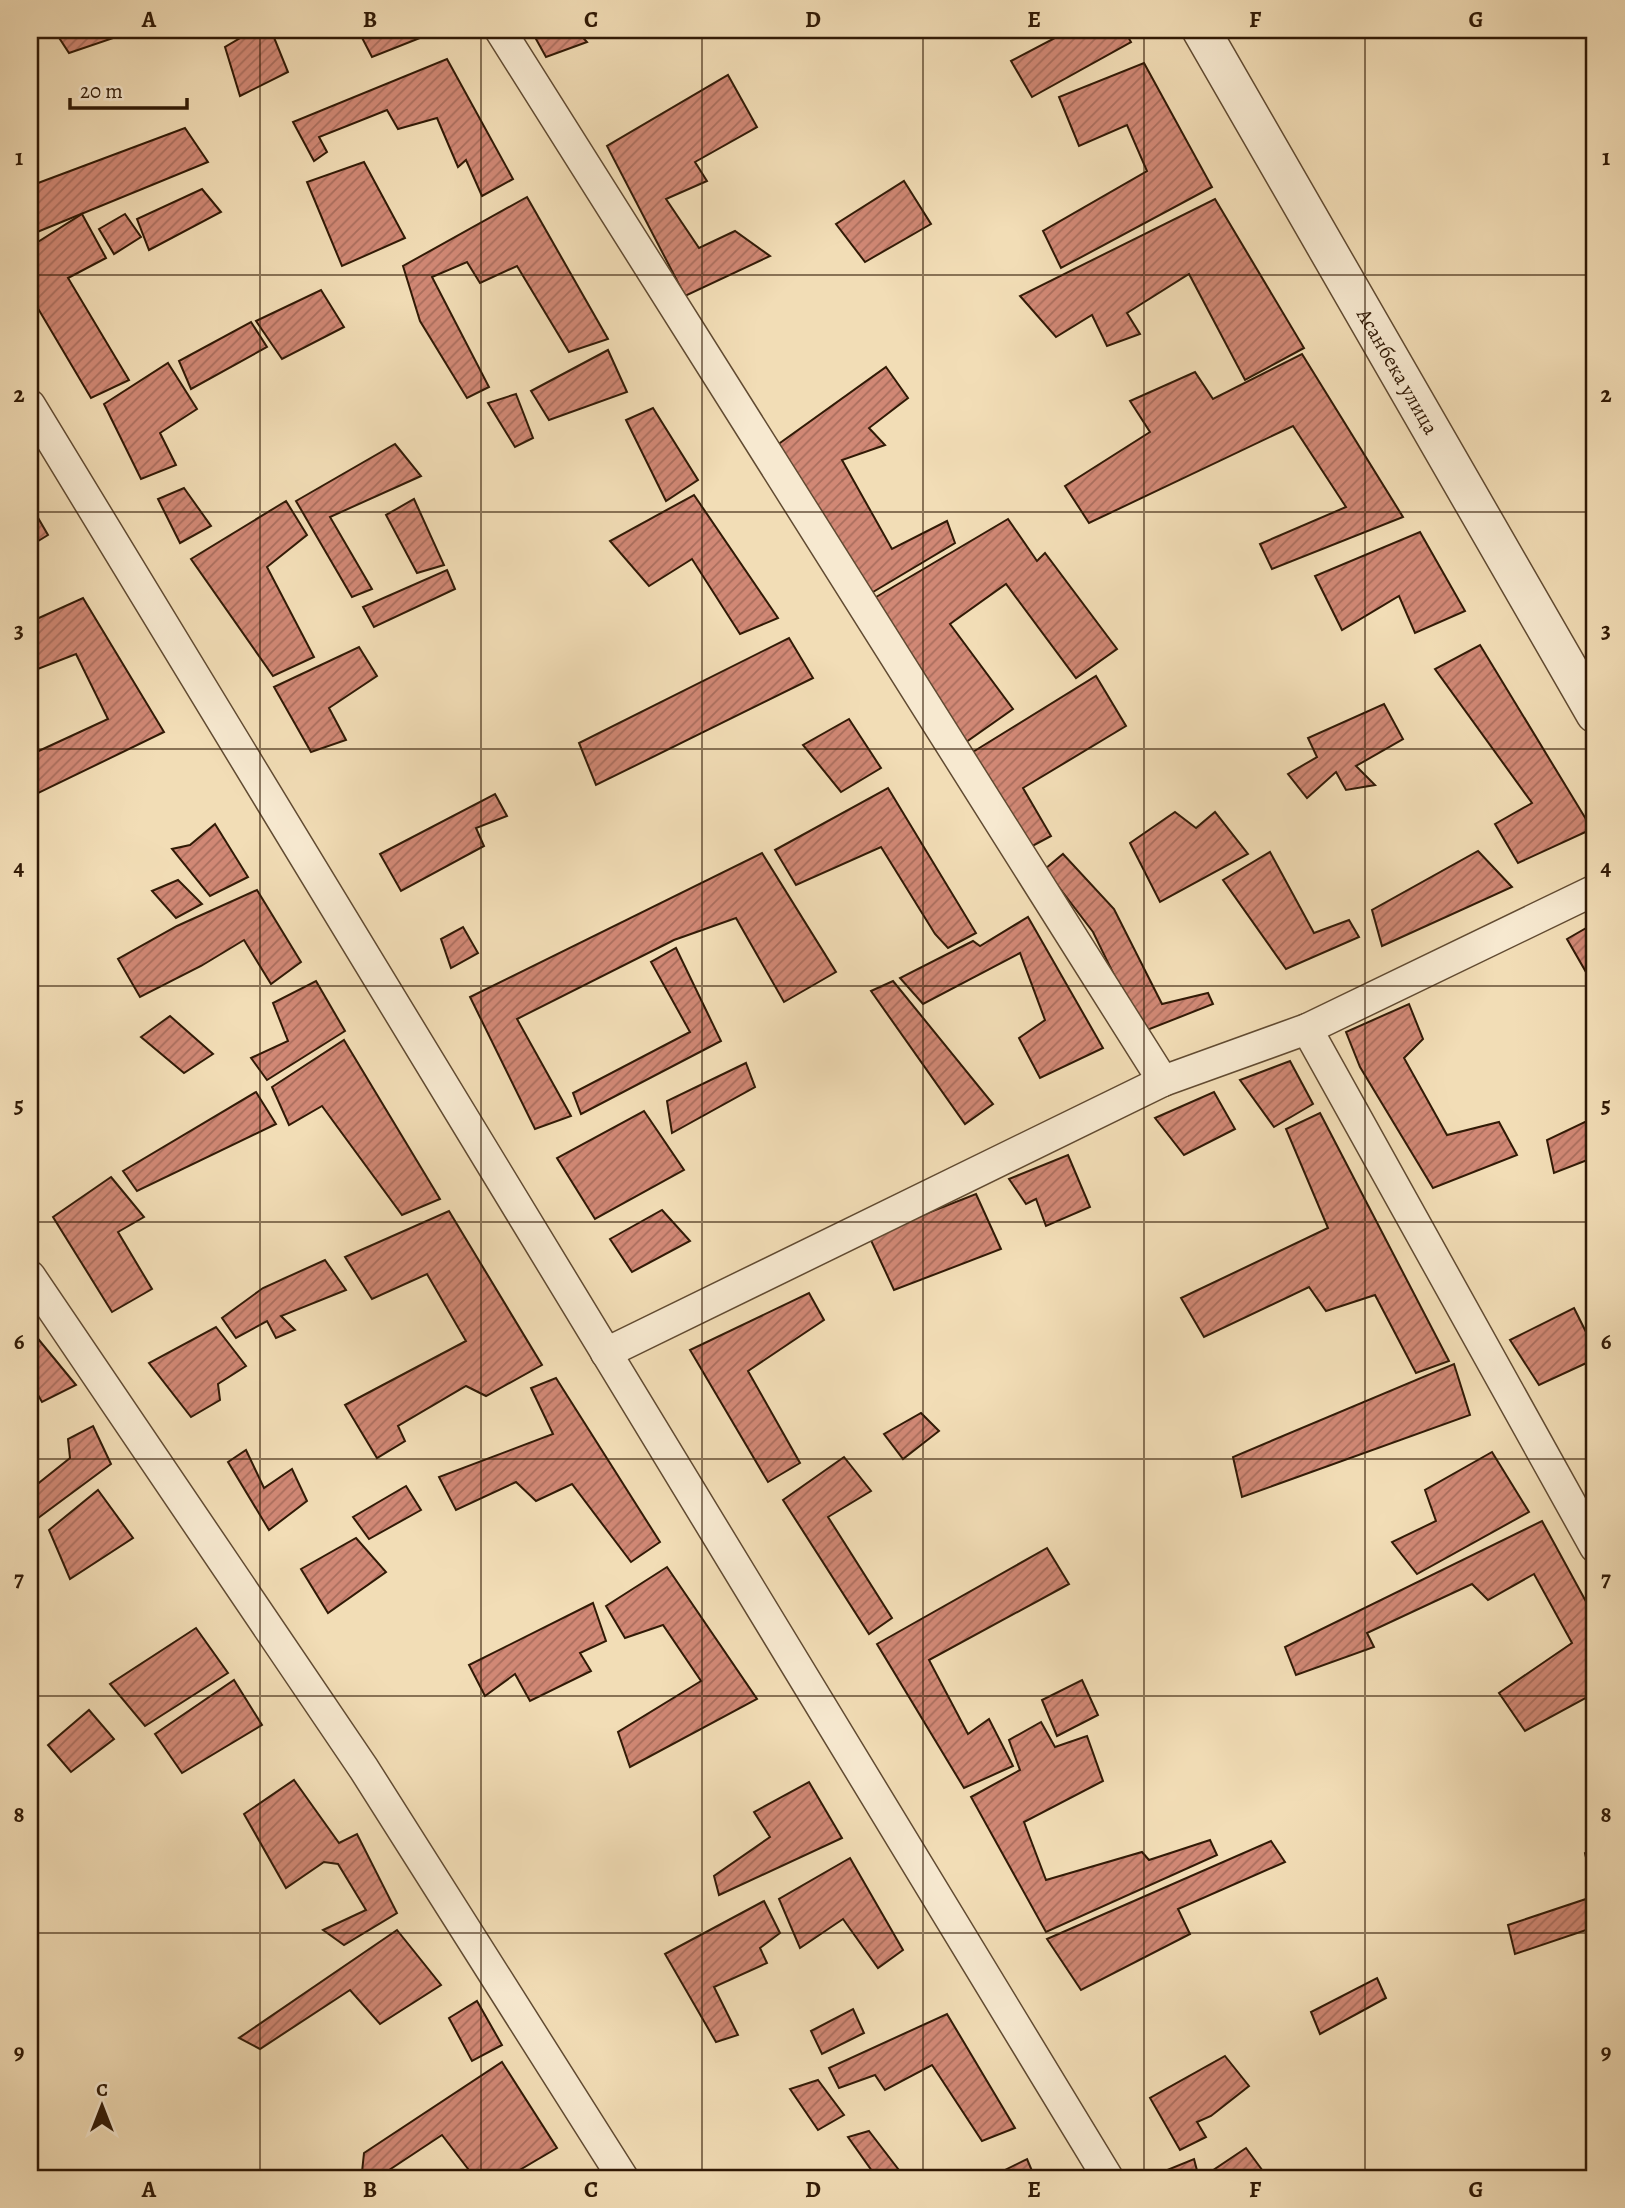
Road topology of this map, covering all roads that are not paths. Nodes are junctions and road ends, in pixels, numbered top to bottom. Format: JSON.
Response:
{"nodes":[{"id":1,"x":499,"y":30,"type":"edge"},
{"id":2,"x":1201,"y":30,"type":"edge"},
{"id":3,"x":30,"y":405,"type":"edge"},
{"id":4,"x":1595,"y":714,"type":"edge"},
{"id":5,"x":1595,"y":890,"type":"edge"},
{"id":6,"x":1307,"y":1029,"type":"junction"},
{"id":7,"x":1163,"y":1081,"type":"junction"},
{"id":8,"x":30,"y":1276,"type":"edge"},
{"id":9,"x":606,"y":1353,"type":"junction"},
{"id":10,"x":1595,"y":1547,"type":"edge"},
{"id":11,"x":623,"y":2178,"type":"edge"},
{"id":12,"x":1108,"y":2178,"type":"edge"}],
"edges":[{"from":1,"to":7,"type":"street"},
{"from":2,"to":4,"type":"street","name":"Асанбека улица"},
{"from":3,"to":9,"type":"street"},
{"from":5,"to":6,"type":"street"},
{"from":6,"to":7,"type":"street"},
{"from":6,"to":10,"type":"street"},
{"from":7,"to":9,"type":"street"},
{"from":8,"to":11,"type":"street"},
{"from":9,"to":12,"type":"street"}]}
